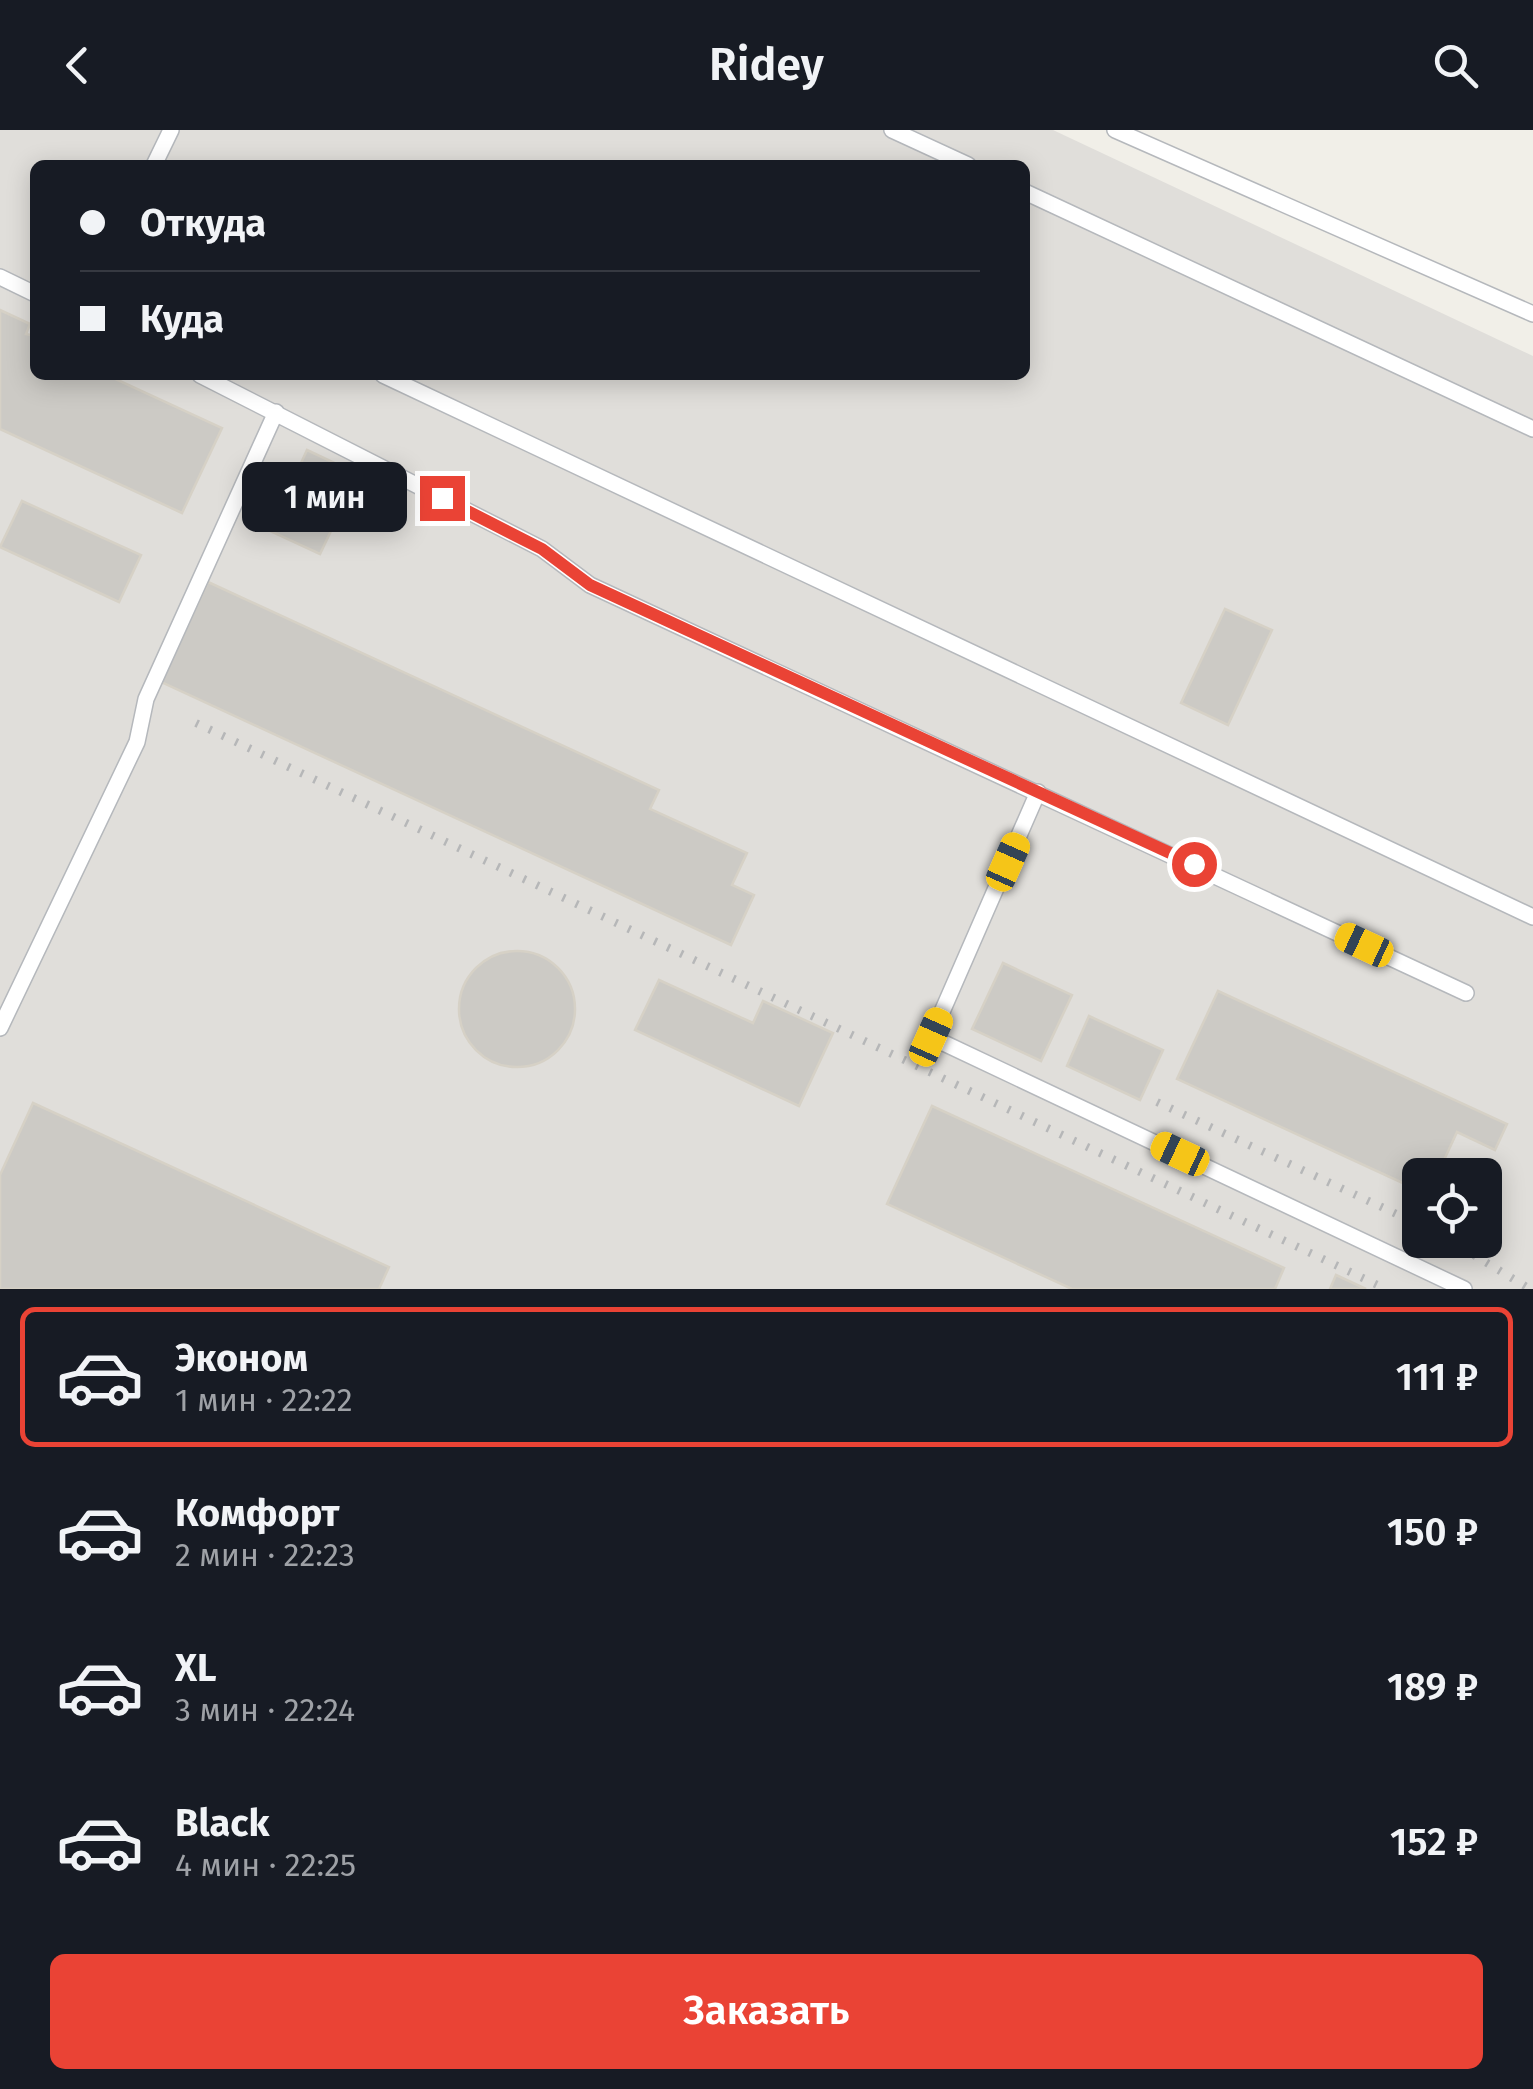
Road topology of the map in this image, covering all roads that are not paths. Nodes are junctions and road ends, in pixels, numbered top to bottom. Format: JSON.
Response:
{"nodes":[{"id":1,"x":171,"y":130,"type":"edge"},
{"id":2,"x":892,"y":130,"type":"edge"},
{"id":3,"x":1115,"y":130,"type":"edge"},
{"id":4,"x":156,"y":160,"type":"edge"},
{"id":5,"x":957,"y":160,"type":"edge"},
{"id":6,"x":1030,"y":194,"type":"edge"},
{"id":7,"x":0,"y":277,"type":"edge"},
{"id":8,"x":30,"y":292,"type":"edge"},
{"id":9,"x":1533,"y":314,"type":"edge"},
{"id":10,"x":210,"y":380,"type":"edge"},
{"id":11,"x":394,"y":380,"type":"edge"},
{"id":12,"x":276,"y":412,"type":"junction"},
{"id":13,"x":1533,"y":429,"type":"edge"},
{"id":14,"x":1038,"y":792,"type":"junction"},
{"id":15,"x":1533,"y":917,"type":"edge"},
{"id":16,"x":1466,"y":993,"type":"dead end"},
{"id":17,"x":0,"y":1028,"type":"edge"},
{"id":18,"x":1464,"y":1289,"type":"edge"}],
"edges":[{"from":1,"to":4,"type":"lane"},
{"from":2,"to":5,"type":"lane"},
{"from":3,"to":9,"type":"lane"},
{"from":6,"to":13,"type":"lane"},
{"from":7,"to":8,"type":"lane"},
{"from":10,"to":12,"type":"lane"},
{"from":11,"to":15,"type":"lane"},
{"from":12,"to":14,"type":"lane"},
{"from":12,"to":17,"type":"lane"},
{"from":14,"to":16,"type":"lane"},
{"from":14,"to":18,"type":"lane"}]}
